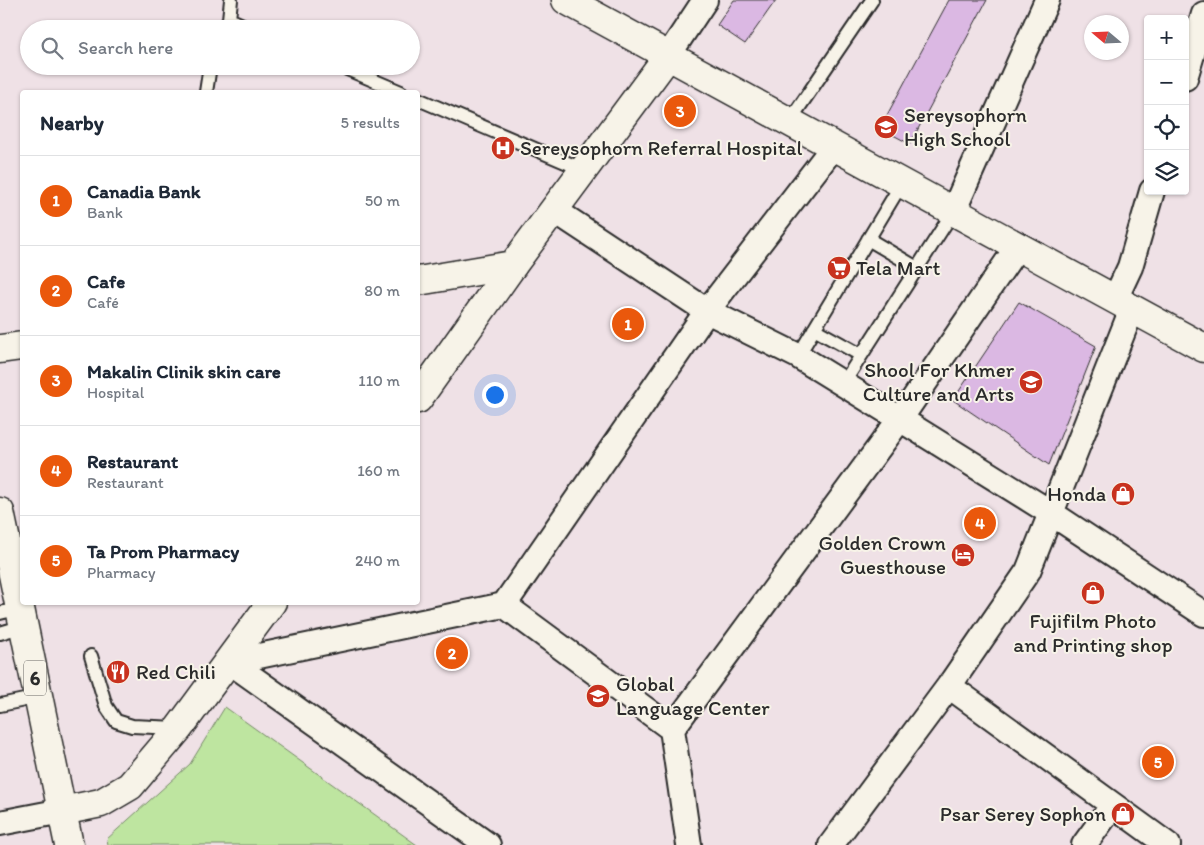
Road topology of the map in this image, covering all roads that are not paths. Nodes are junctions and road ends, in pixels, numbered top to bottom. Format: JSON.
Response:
{"nodes":[{"id":1,"x":231,"y":0,"type":"edge"},
{"id":2,"x":566,"y":0,"type":"edge"},
{"id":3,"x":705,"y":0,"type":"edge"},
{"id":4,"x":872,"y":0,"type":"edge"},
{"id":5,"x":1047,"y":0,"type":"edge"},
{"id":6,"x":1204,"y":14,"type":"edge"},
{"id":7,"x":228,"y":20,"type":"edge"},
{"id":8,"x":668,"y":56,"type":"junction"},
{"id":9,"x":1189,"y":65,"type":"edge"},
{"id":10,"x":209,"y":75,"type":"edge"},
{"id":11,"x":361,"y":75,"type":"edge"},
{"id":12,"x":206,"y":90,"type":"edge"},
{"id":13,"x":396,"y":90,"type":"edge"},
{"id":14,"x":420,"y":100,"type":"edge"},
{"id":15,"x":789,"y":122,"type":"junction"},
{"id":16,"x":834,"y":146,"type":"junction"},
{"id":17,"x":584,"y":170,"type":"junction"},
{"id":18,"x":902,"y":183,"type":"junction"},
{"id":19,"x":1151,"y":195,"type":"edge"},
{"id":20,"x":554,"y":210,"type":"junction"},
{"id":21,"x":953,"y":212,"type":"junction"},
{"id":22,"x":868,"y":239,"type":"junction"},
{"id":23,"x":1018,"y":246,"type":"junction"},
{"id":24,"x":513,"y":266,"type":"junction"},
{"id":25,"x":917,"y":268,"type":"junction"},
{"id":26,"x":420,"y":281,"type":"edge"},
{"id":27,"x":1123,"y":304,"type":"junction"},
{"id":28,"x":707,"y":311,"type":"junction"},
{"id":29,"x":814,"y":329,"type":"junction"},
{"id":30,"x":20,"y":346,"type":"edge"},
{"id":31,"x":1204,"y":348,"type":"edge"},
{"id":32,"x":0,"y":349,"type":"edge"},
{"id":33,"x":861,"y":355,"type":"junction"},
{"id":34,"x":798,"y":356,"type":"junction"},
{"id":35,"x":843,"y":384,"type":"junction"},
{"id":36,"x":420,"y":396,"type":"edge"},
{"id":37,"x":900,"y":419,"type":"junction"},
{"id":38,"x":0,"y":512,"type":"edge"},
{"id":39,"x":1051,"y":513,"type":"junction"},
{"id":40,"x":270,"y":605,"type":"edge"},
{"id":41,"x":504,"y":605,"type":"junction"},
{"id":42,"x":1204,"y":614,"type":"edge"},
{"id":43,"x":11,"y":620,"type":"edge"},
{"id":44,"x":91,"y":656,"type":"dead end"},
{"id":45,"x":230,"y":662,"type":"junction"},
{"id":46,"x":949,"y":686,"type":"junction"},
{"id":47,"x":39,"y":697,"type":"junction"},
{"id":48,"x":0,"y":706,"type":"edge"},
{"id":49,"x":180,"y":728,"type":"junction"},
{"id":50,"x":672,"y":729,"type":"junction"},
{"id":51,"x":1113,"y":805,"type":"junction"},
{"id":52,"x":62,"y":812,"type":"junction"},
{"id":53,"x":0,"y":823,"type":"edge"},
{"id":54,"x":69,"y":845,"type":"edge"},
{"id":55,"x":488,"y":845,"type":"edge"},
{"id":56,"x":689,"y":845,"type":"edge"},
{"id":57,"x":831,"y":845,"type":"edge"},
{"id":58,"x":1084,"y":845,"type":"edge"},
{"id":59,"x":1168,"y":845,"type":"edge"}],
"edges":[{"from":1,"to":7,"type":"lane"},
{"from":2,"to":8,"type":"main road"},
{"from":3,"to":8,"type":"street"},
{"from":4,"to":15,"type":"lane"},
{"from":5,"to":21,"type":"street"},
{"from":6,"to":9,"type":"street"},
{"from":8,"to":15,"type":"main road"},
{"from":8,"to":17,"type":"main road"},
{"from":10,"to":12,"type":"lane"},
{"from":11,"to":13,"type":"lane"},
{"from":14,"to":17,"type":"lane"},
{"from":15,"to":16,"type":"main road"},
{"from":16,"to":18,"type":"main road"},
{"from":16,"to":28,"type":"street"},
{"from":17,"to":20,"type":"main road"},
{"from":18,"to":21,"type":"main road"},
{"from":18,"to":22,"type":"lane"},
{"from":19,"to":27,"type":"street"},
{"from":20,"to":24,"type":"main road"},
{"from":20,"to":28,"type":"street"},
{"from":21,"to":23,"type":"main road"},
{"from":21,"to":25,"type":"lane"},
{"from":22,"to":25,"type":"lane"},
{"from":22,"to":29,"type":"lane"},
{"from":23,"to":27,"type":"main road"},
{"from":23,"to":37,"type":"street"},
{"from":24,"to":26,"type":"main road"},
{"from":24,"to":36,"type":"main road"},
{"from":25,"to":33,"type":"lane"},
{"from":27,"to":31,"type":"main road"},
{"from":27,"to":39,"type":"street"},
{"from":28,"to":34,"type":"street"},
{"from":28,"to":41,"type":"street"},
{"from":29,"to":33,"type":"lane"},
{"from":29,"to":34,"type":"lane"},
{"from":30,"to":32,"type":"main road"},
{"from":33,"to":35,"type":"lane"},
{"from":34,"to":35,"type":"street"},
{"from":35,"to":37,"type":"street"},
{"from":37,"to":39,"type":"street"},
{"from":37,"to":50,"type":"street"},
{"from":38,"to":43,"type":"main road","number":"6"},
{"from":39,"to":42,"type":"street"},
{"from":39,"to":46,"type":"street"},
{"from":40,"to":45,"type":"main road"},
{"from":41,"to":45,"type":"street"},
{"from":41,"to":50,"type":"street"},
{"from":43,"to":47,"type":"main road","number":"6"},
{"from":44,"to":49,"type":"lane"},
{"from":45,"to":49,"type":"main road"},
{"from":45,"to":55,"type":"street"},
{"from":46,"to":51,"type":"street"},
{"from":46,"to":57,"type":"street"},
{"from":47,"to":48,"type":"lane"},
{"from":47,"to":52,"type":"main road","number":"6"},
{"from":49,"to":52,"type":"main road"},
{"from":50,"to":56,"type":"street"},
{"from":51,"to":58,"type":"street"},
{"from":51,"to":59,"type":"street"},
{"from":52,"to":53,"type":"street"},
{"from":52,"to":54,"type":"main road","number":"6"}]}
